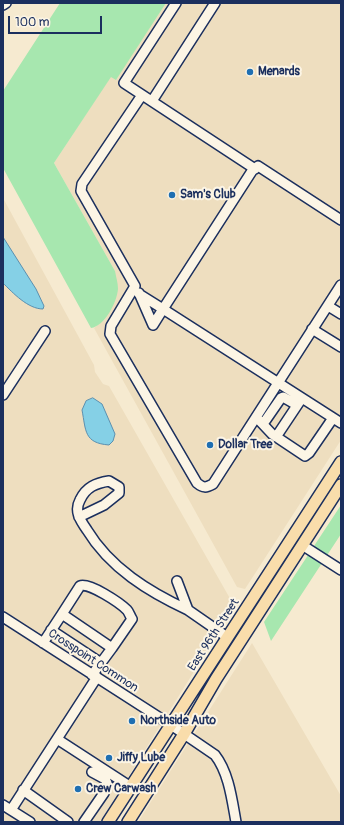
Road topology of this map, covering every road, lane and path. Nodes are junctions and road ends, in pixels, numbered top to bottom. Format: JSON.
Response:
{"nodes":[{"id":1,"x":6,"y":3,"type":"edge"},
{"id":2,"x":176,"y":3,"type":"edge"},
{"id":3,"x":214,"y":3,"type":"edge"},
{"id":4,"x":3,"y":5,"type":"edge"},
{"id":5,"x":142,"y":95,"type":"junction"},
{"id":6,"x":152,"y":101,"type":"junction"},
{"id":7,"x":255,"y":169,"type":"junction"},
{"id":8,"x":341,"y":220,"type":"edge"},
{"id":9,"x":341,"y":285,"type":"edge"},
{"id":10,"x":137,"y":290,"type":"junction"},
{"id":11,"x":328,"y":306,"type":"junction"},
{"id":12,"x":163,"y":309,"type":"junction"},
{"id":13,"x":341,"y":314,"type":"edge"},
{"id":14,"x":312,"y":329,"type":"junction"},
{"id":15,"x":45,"y":331,"type":"dead end"},
{"id":16,"x":341,"y":347,"type":"edge"},
{"id":17,"x":278,"y":382,"type":"junction"},
{"id":18,"x":4,"y":394,"type":"edge"},
{"id":19,"x":300,"y":401,"type":"junction"},
{"id":20,"x":256,"y":417,"type":"junction"},
{"id":21,"x":337,"y":421,"type":"edge"},
{"id":22,"x":263,"y":424,"type":"junction"},
{"id":23,"x":276,"y":437,"type":"junction"},
{"id":24,"x":341,"y":462,"type":"edge"},
{"id":25,"x":331,"y":477,"type":"junction"},
{"id":26,"x":341,"y":485,"type":"edge"},
{"id":27,"x":79,"y":517,"type":"junction"},
{"id":28,"x":302,"y":545,"type":"junction"},
{"id":29,"x":341,"y":570,"type":"edge"},
{"id":30,"x":177,"y":582,"type":"dead end"},
{"id":31,"x":188,"y":610,"type":"junction"},
{"id":32,"x":62,"y":614,"type":"junction"},
{"id":33,"x":3,"y":617,"type":"edge"},
{"id":34,"x":51,"y":630,"type":"junction"},
{"id":35,"x":228,"y":637,"type":"junction"},
{"id":36,"x":43,"y":643,"type":"junction"},
{"id":37,"x":112,"y":648,"type":"junction"},
{"id":38,"x":101,"y":663,"type":"junction"},
{"id":39,"x":94,"y":676,"type":"junction"},
{"id":40,"x":216,"y":679,"type":"junction"},
{"id":41,"x":171,"y":725,"type":"junction"},
{"id":42,"x":184,"y":734,"type":"junction"},
{"id":43,"x":57,"y":739,"type":"junction"},
{"id":44,"x":92,"y":772,"type":"dead end"},
{"id":45,"x":131,"y":787,"type":"junction"},
{"id":46,"x":23,"y":790,"type":"junction"},
{"id":47,"x":7,"y":807,"type":"edge"},
{"id":48,"x":30,"y":822,"type":"edge"},
{"id":49,"x":68,"y":822,"type":"edge"},
{"id":50,"x":84,"y":822,"type":"edge"},
{"id":51,"x":108,"y":822,"type":"edge"},
{"id":52,"x":128,"y":822,"type":"edge"},
{"id":53,"x":236,"y":822,"type":"edge"}],
"edges":[{"from":1,"to":4,"type":"street"},
{"from":2,"to":5,"type":"street"},
{"from":3,"to":6,"type":"street"},
{"from":5,"to":6,"type":"street"},
{"from":5,"to":10,"type":"street"},
{"from":6,"to":7,"type":"street"},
{"from":7,"to":8,"type":"street"},
{"from":7,"to":12,"type":"street"},
{"from":9,"to":11,"type":"street"},
{"from":10,"to":12,"type":"street"},
{"from":10,"to":12,"type":"street"},
{"from":10,"to":20,"type":"street"},
{"from":11,"to":13,"type":"street"},
{"from":11,"to":14,"type":"street"},
{"from":12,"to":17,"type":"street"},
{"from":14,"to":16,"type":"street"},
{"from":14,"to":17,"type":"street"},
{"from":15,"to":18,"type":"street"},
{"from":17,"to":19,"type":"street"},
{"from":17,"to":20,"type":"street"},
{"from":19,"to":21,"type":"street"},
{"from":19,"to":22,"type":"street"},
{"from":19,"to":23,"type":"street"},
{"from":20,"to":22,"type":"street"},
{"from":21,"to":23,"type":"street"},
{"from":22,"to":23,"type":"street"},
{"from":24,"to":25,"type":"main road","name":"East 96th Street"},
{"from":25,"to":28,"type":"main road"},
{"from":25,"to":35,"type":"main road","name":"East 96th Street"},
{"from":26,"to":28,"type":"main road"},
{"from":27,"to":27,"type":"street"},
{"from":27,"to":31,"type":"street"},
{"from":28,"to":29,"type":"street"},
{"from":28,"to":40,"type":"main road"},
{"from":30,"to":31,"type":"street"},
{"from":31,"to":35,"type":"street"},
{"from":32,"to":34,"type":"street"},
{"from":32,"to":37,"type":"street"},
{"from":32,"to":37,"type":"street"},
{"from":33,"to":36,"type":"street","name":"Crosspoint Common"},
{"from":34,"to":36,"type":"street"},
{"from":34,"to":38,"type":"street"},
{"from":35,"to":40,"type":"main road"},
{"from":35,"to":41,"type":"main road","name":"East 96th Street"},
{"from":36,"to":39,"type":"street","name":"Crosspoint Common"},
{"from":37,"to":38,"type":"street"},
{"from":38,"to":39,"type":"street"},
{"from":39,"to":41,"type":"street","name":"Crosspoint Common"},
{"from":39,"to":43,"type":"street"},
{"from":40,"to":42,"type":"main road"},
{"from":41,"to":42,"type":"street","name":"Crosspoint Common"},
{"from":41,"to":45,"type":"main road","name":"East 96th Street"},
{"from":42,"to":52,"type":"main road"},
{"from":42,"to":53,"type":"street","name":"Crosspoint Common"},
{"from":43,"to":45,"type":"street"},
{"from":43,"to":46,"type":"street"},
{"from":44,"to":50,"type":"street"},
{"from":45,"to":51,"type":"main road","name":"East 96th Street"},
{"from":46,"to":47,"type":"street"},
{"from":46,"to":49,"type":"street"},
{"from":47,"to":48,"type":"street"}]}
